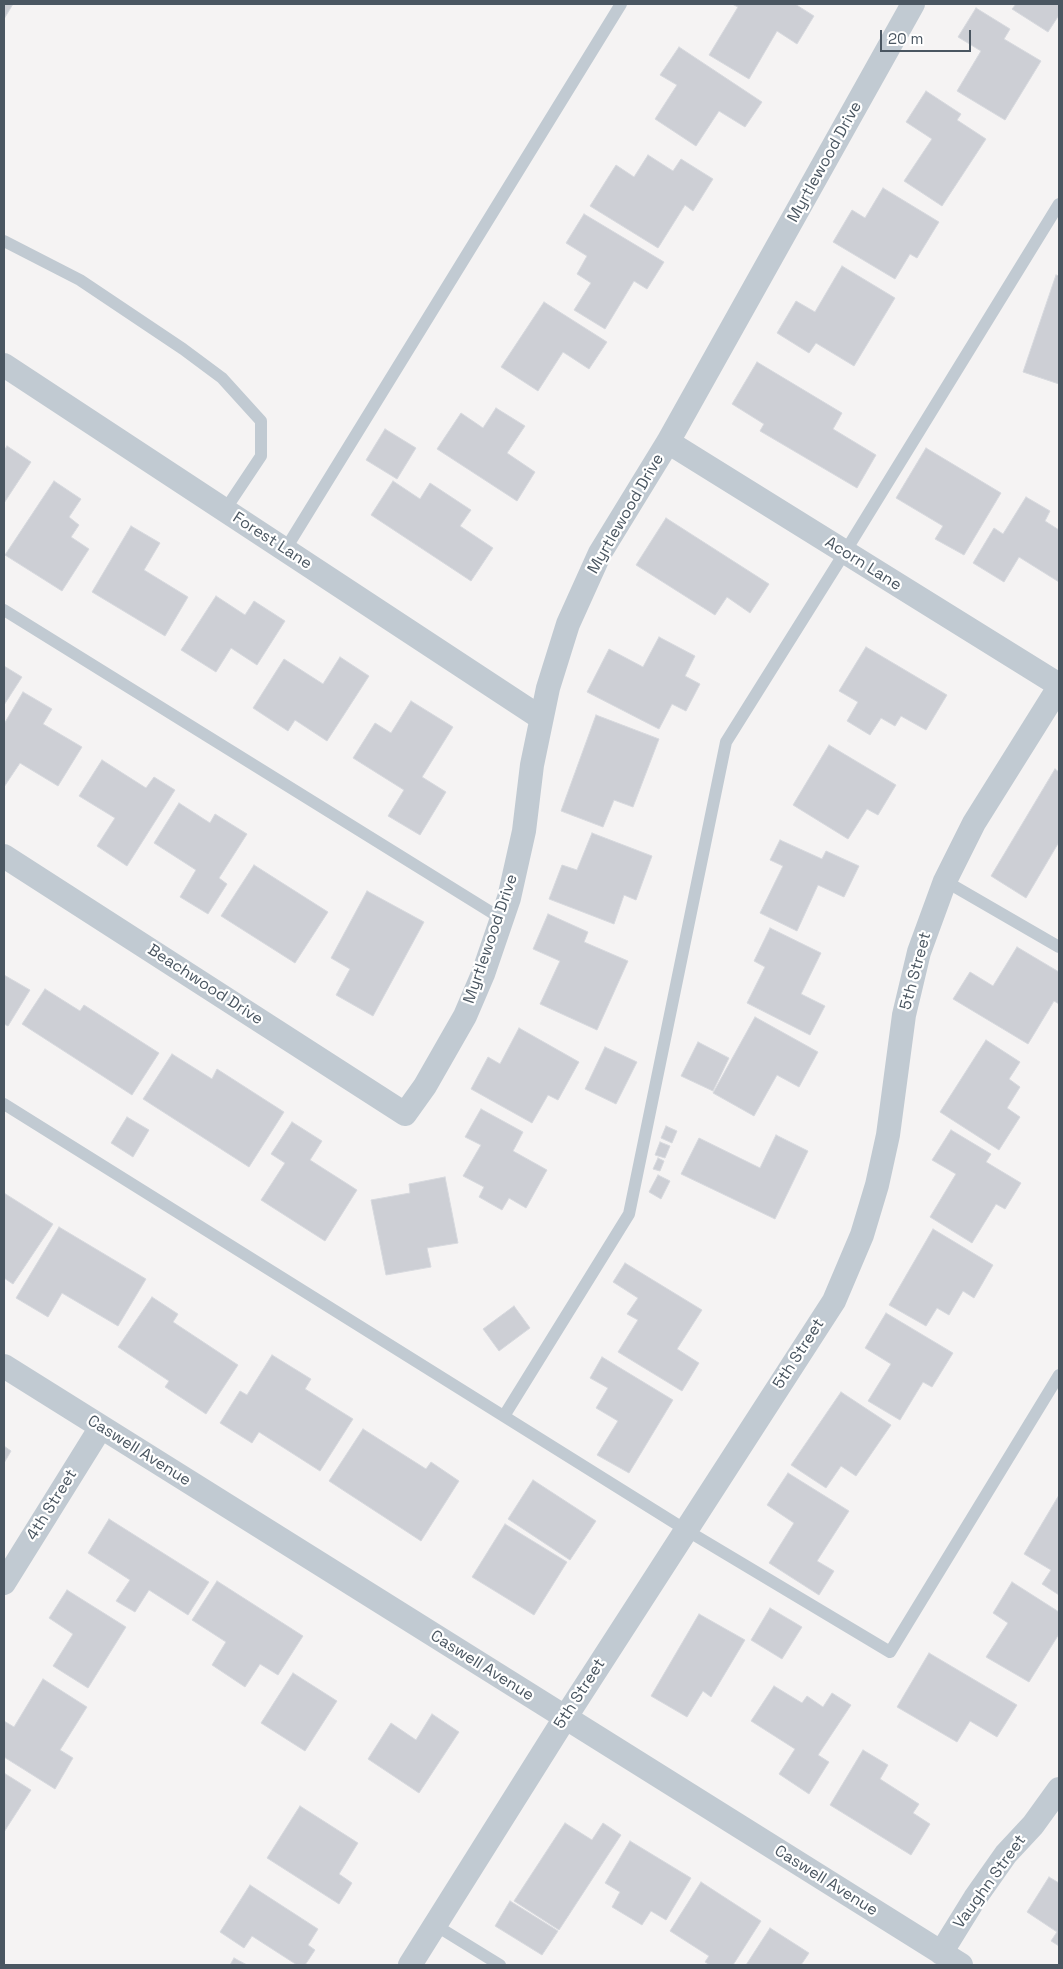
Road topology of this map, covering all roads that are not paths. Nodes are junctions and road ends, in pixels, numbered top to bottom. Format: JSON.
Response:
{"nodes":[{"id":1,"x":620,"y":4,"type":"edge"},
{"id":2,"x":913,"y":4,"type":"edge"},
{"id":3,"x":1059,"y":204,"type":"edge"},
{"id":4,"x":4,"y":240,"type":"edge"},
{"id":5,"x":4,"y":365,"type":"edge"},
{"id":6,"x":668,"y":442,"type":"junction"},
{"id":7,"x":225,"y":510,"type":"junction"},
{"id":8,"x":285,"y":550,"type":"junction"},
{"id":9,"x":845,"y":552,"type":"junction"},
{"id":10,"x":4,"y":610,"type":"edge"},
{"id":11,"x":1059,"y":686,"type":"edge"},
{"id":12,"x":541,"y":718,"type":"junction"},
{"id":13,"x":4,"y":856,"type":"edge"},
{"id":14,"x":945,"y":881,"type":"junction"},
{"id":15,"x":502,"y":919,"type":"junction"},
{"id":16,"x":1059,"y":948,"type":"edge"},
{"id":17,"x":4,"y":1104,"type":"edge"},
{"id":18,"x":406,"y":1114,"type":"joint"},
{"id":19,"x":4,"y":1366,"type":"edge"},
{"id":20,"x":1059,"y":1375,"type":"edge"},
{"id":21,"x":504,"y":1416,"type":"junction"},
{"id":22,"x":101,"y":1427,"type":"junction"},
{"id":23,"x":686,"y":1530,"type":"junction"},
{"id":24,"x":4,"y":1583,"type":"edge"},
{"id":25,"x":565,"y":1718,"type":"junction"},
{"id":26,"x":1059,"y":1789,"type":"edge"},
{"id":27,"x":435,"y":1925,"type":"junction"},
{"id":28,"x":951,"y":1959,"type":"edge"},
{"id":29,"x":410,"y":1965,"type":"edge"},
{"id":30,"x":500,"y":1965,"type":"edge"}],
"edges":[{"from":1,"to":8,"type":"lane"},
{"from":2,"to":6,"type":"street","name":"Myrtlewood Drive"},
{"from":3,"to":9,"type":"lane"},
{"from":4,"to":7,"type":"lane"},
{"from":5,"to":7,"type":"street","name":"Forest Lane"},
{"from":6,"to":9,"type":"street","name":"Acorn Lane"},
{"from":6,"to":12,"type":"street","name":"Myrtlewood Drive"},
{"from":7,"to":8,"type":"street","name":"Forest Lane"},
{"from":8,"to":12,"type":"street","name":"Forest Lane"},
{"from":9,"to":11,"type":"street","name":"Acorn Lane"},
{"from":9,"to":21,"type":"lane"},
{"from":10,"to":15,"type":"lane"},
{"from":11,"to":14,"type":"street","name":"5th Street"},
{"from":12,"to":15,"type":"street","name":"Myrtlewood Drive"},
{"from":13,"to":18,"type":"street","name":"Beachwood Drive"},
{"from":14,"to":16,"type":"lane"},
{"from":14,"to":23,"type":"street","name":"5th Street"},
{"from":15,"to":18,"type":"street","name":"Myrtlewood Drive"},
{"from":17,"to":21,"type":"lane"},
{"from":19,"to":22,"type":"street","name":"Caswell Avenue"},
{"from":20,"to":23,"type":"lane"},
{"from":21,"to":23,"type":"lane"},
{"from":22,"to":24,"type":"street","name":"4th Street"},
{"from":22,"to":25,"type":"street","name":"Caswell Avenue"},
{"from":23,"to":25,"type":"street","name":"5th Street"},
{"from":25,"to":27,"type":"street","name":"5th Street"},
{"from":25,"to":28,"type":"street","name":"Caswell Avenue"},
{"from":26,"to":28,"type":"street","name":"Vaughn Street"},
{"from":27,"to":29,"type":"street","name":"5th Street"},
{"from":27,"to":30,"type":"lane"}]}
